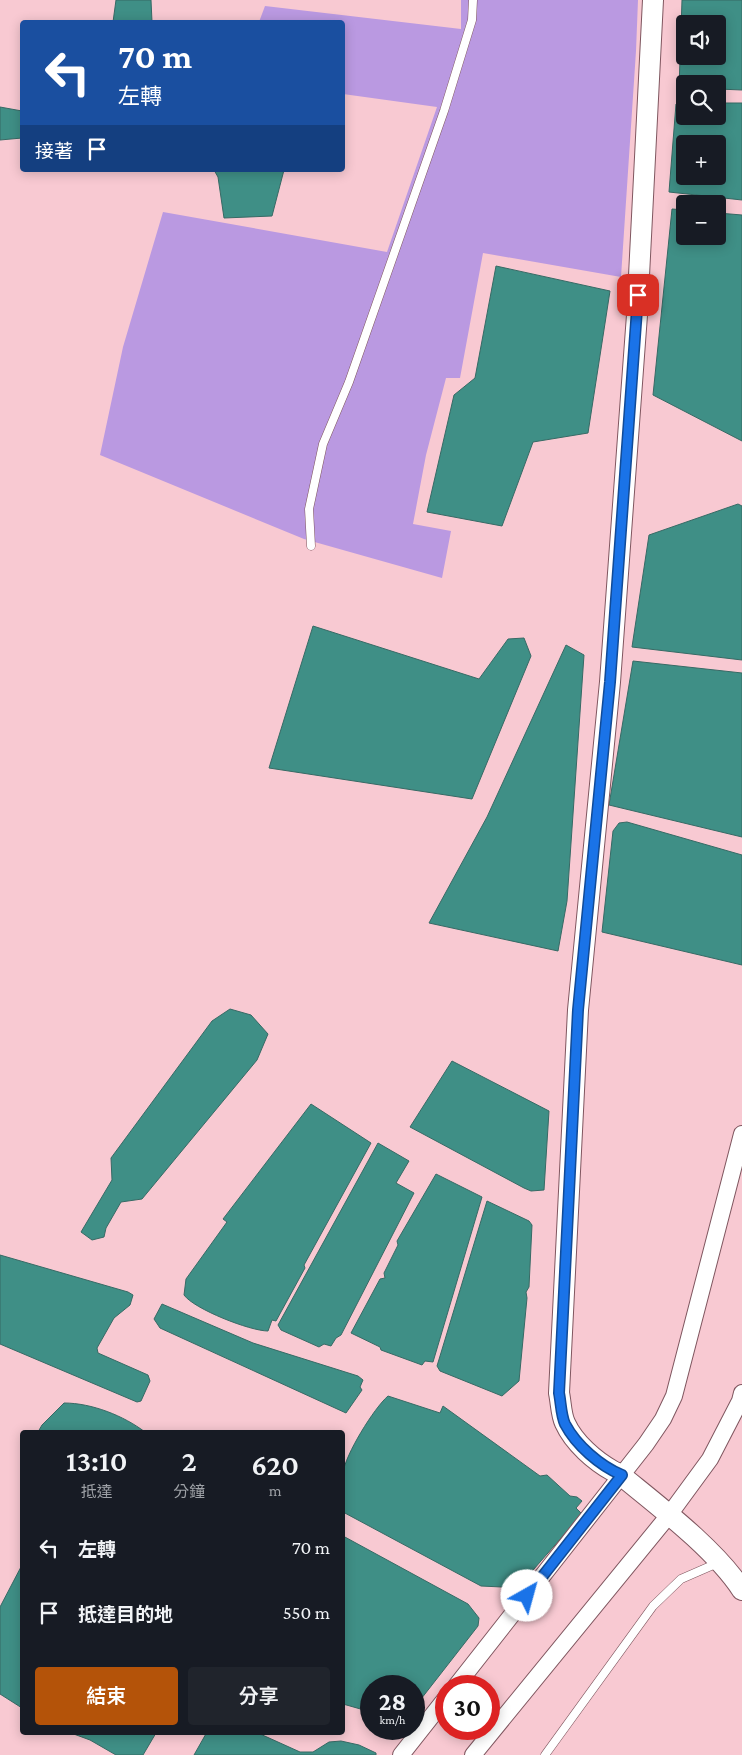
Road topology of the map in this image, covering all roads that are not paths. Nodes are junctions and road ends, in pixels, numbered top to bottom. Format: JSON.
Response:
{"nodes":[{"id":1,"x":473,"y":0,"type":"edge"},
{"id":2,"x":653,"y":0,"type":"edge"},
{"id":3,"x":312,"y":546,"type":"dead end"},
{"id":4,"x":742,"y":1134,"type":"edge"},
{"id":5,"x":742,"y":1394,"type":"edge"},
{"id":6,"x":627,"y":1481,"type":"junction"},
{"id":7,"x":666,"y":1512,"type":"junction"},
{"id":8,"x":720,"y":1562,"type":"junction"},
{"id":9,"x":742,"y":1590,"type":"edge"},
{"id":10,"x":465,"y":1675,"type":"edge"},
{"id":11,"x":435,"y":1712,"type":"edge"},
{"id":12,"x":401,"y":1755,"type":"edge"},
{"id":13,"x":473,"y":1755,"type":"edge"},
{"id":14,"x":544,"y":1755,"type":"edge"}],
"edges":[{"from":1,"to":3,"type":"lane"},
{"from":2,"to":6,"type":"street"},
{"from":4,"to":6,"type":"street"},
{"from":5,"to":7,"type":"street"},
{"from":6,"to":7,"type":"street"},
{"from":6,"to":10,"type":"street"},
{"from":7,"to":8,"type":"street"},
{"from":7,"to":13,"type":"street"},
{"from":8,"to":9,"type":"street"},
{"from":8,"to":14,"type":"lane"},
{"from":11,"to":12,"type":"street"}]}
